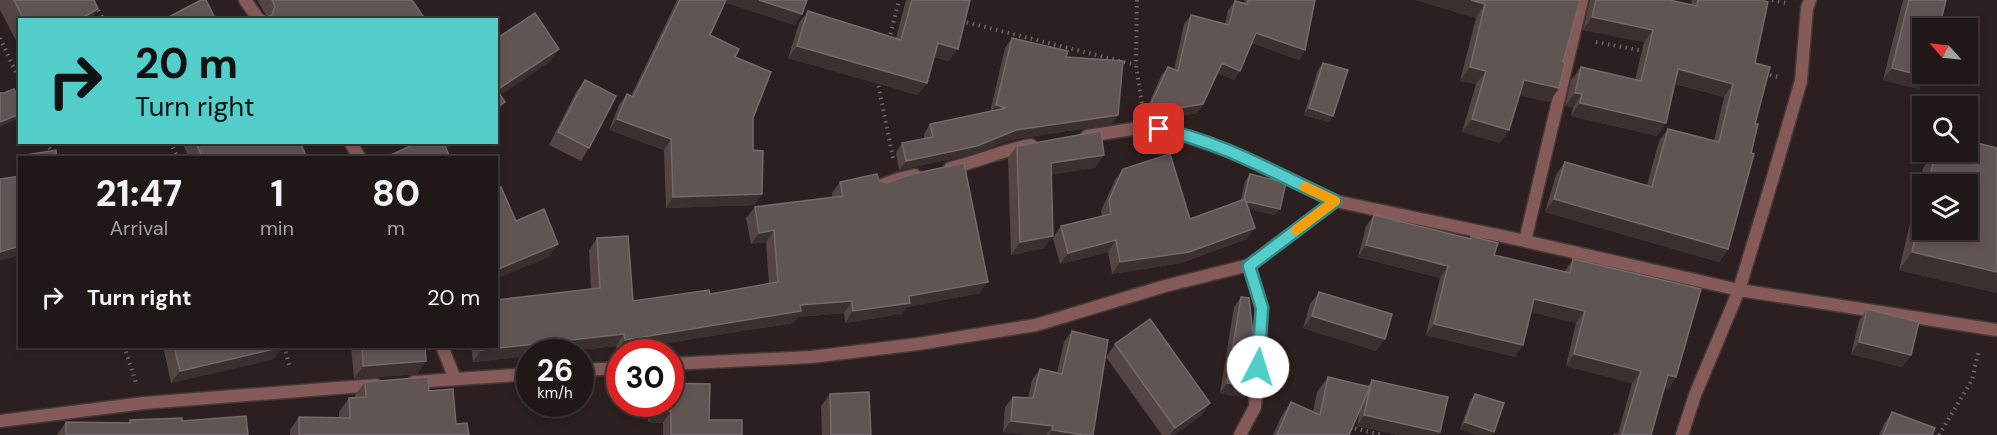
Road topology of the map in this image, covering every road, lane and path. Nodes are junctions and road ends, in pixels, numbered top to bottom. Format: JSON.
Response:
{"nodes":[{"id":1,"x":92,"y":0,"type":"edge"},
{"id":2,"x":245,"y":0,"type":"edge"},
{"id":3,"x":899,"y":0,"type":"edge"},
{"id":4,"x":1137,"y":0,"type":"edge"},
{"id":5,"x":1582,"y":0,"type":"edge"},
{"id":6,"x":1810,"y":0,"type":"edge"},
{"id":7,"x":103,"y":18,"type":"edge"},
{"id":8,"x":258,"y":18,"type":"edge"},
{"id":9,"x":955,"y":20,"type":"edge"},
{"id":10,"x":0,"y":38,"type":"edge"},
{"id":11,"x":1574,"y":38,"type":"junction"},
{"id":12,"x":887,"y":47,"type":"edge"},
{"id":13,"x":1653,"y":53,"type":"edge"},
{"id":14,"x":1136,"y":65,"type":"junction"},
{"id":15,"x":1756,"y":73,"type":"edge"},
{"id":16,"x":880,"y":74,"type":"edge"},
{"id":17,"x":18,"y":77,"type":"edge"},
{"id":18,"x":1801,"y":81,"type":"junction"},
{"id":19,"x":1146,"y":127,"type":"junction"},
{"id":20,"x":1079,"y":138,"type":"edge"},
{"id":21,"x":1045,"y":143,"type":"edge"},
{"id":22,"x":898,"y":179,"type":"junction"},
{"id":23,"x":877,"y":188,"type":"edge"},
{"id":24,"x":1335,"y":201,"type":"junction"},
{"id":25,"x":1525,"y":241,"type":"junction"},
{"id":26,"x":1249,"y":266,"type":"junction"},
{"id":27,"x":1739,"y":290,"type":"junction"},
{"id":28,"x":1984,"y":328,"type":"junction"},
{"id":29,"x":1997,"y":330,"type":"edge"},
{"id":30,"x":125,"y":348,"type":"edge"},
{"id":31,"x":443,"y":348,"type":"edge"},
{"id":32,"x":684,"y":363,"type":"edge"},
{"id":33,"x":516,"y":375,"type":"edge"},
{"id":34,"x":455,"y":379,"type":"junction"},
{"id":35,"x":144,"y":403,"type":"junction"},
{"id":36,"x":0,"y":421,"type":"edge"},
{"id":37,"x":1348,"y":427,"type":"edge"},
{"id":38,"x":1240,"y":435,"type":"edge"},
{"id":39,"x":1383,"y":435,"type":"edge"},
{"id":40,"x":1682,"y":435,"type":"edge"},
{"id":41,"x":1939,"y":435,"type":"edge"}],
"edges":[{"from":1,"to":7,"type":"path"},
{"from":2,"to":8,"type":"street"},
{"from":3,"to":12,"type":"path"},
{"from":4,"to":14,"type":"path"},
{"from":5,"to":11,"type":"street"},
{"from":6,"to":18,"type":"street"},
{"from":9,"to":14,"type":"path"},
{"from":10,"to":17,"type":"path"},
{"from":11,"to":13,"type":"path"},
{"from":11,"to":25,"type":"street"},
{"from":14,"to":19,"type":"path"},
{"from":15,"to":18,"type":"path"},
{"from":16,"to":22,"type":"path"},
{"from":18,"to":27,"type":"street"},
{"from":19,"to":20,"type":"street"},
{"from":19,"to":24,"type":"street"},
{"from":21,"to":22,"type":"street"},
{"from":22,"to":23,"type":"street"},
{"from":24,"to":25,"type":"street"},
{"from":24,"to":26,"type":"street"},
{"from":25,"to":27,"type":"street"},
{"from":26,"to":32,"type":"street"},
{"from":26,"to":38,"type":"street"},
{"from":27,"to":28,"type":"street"},
{"from":27,"to":40,"type":"street"},
{"from":28,"to":29,"type":"street"},
{"from":28,"to":41,"type":"path"},
{"from":30,"to":35,"type":"path"},
{"from":31,"to":34,"type":"street"},
{"from":33,"to":34,"type":"street"},
{"from":34,"to":35,"type":"street"},
{"from":35,"to":36,"type":"street"},
{"from":37,"to":39,"type":"path"}]}
